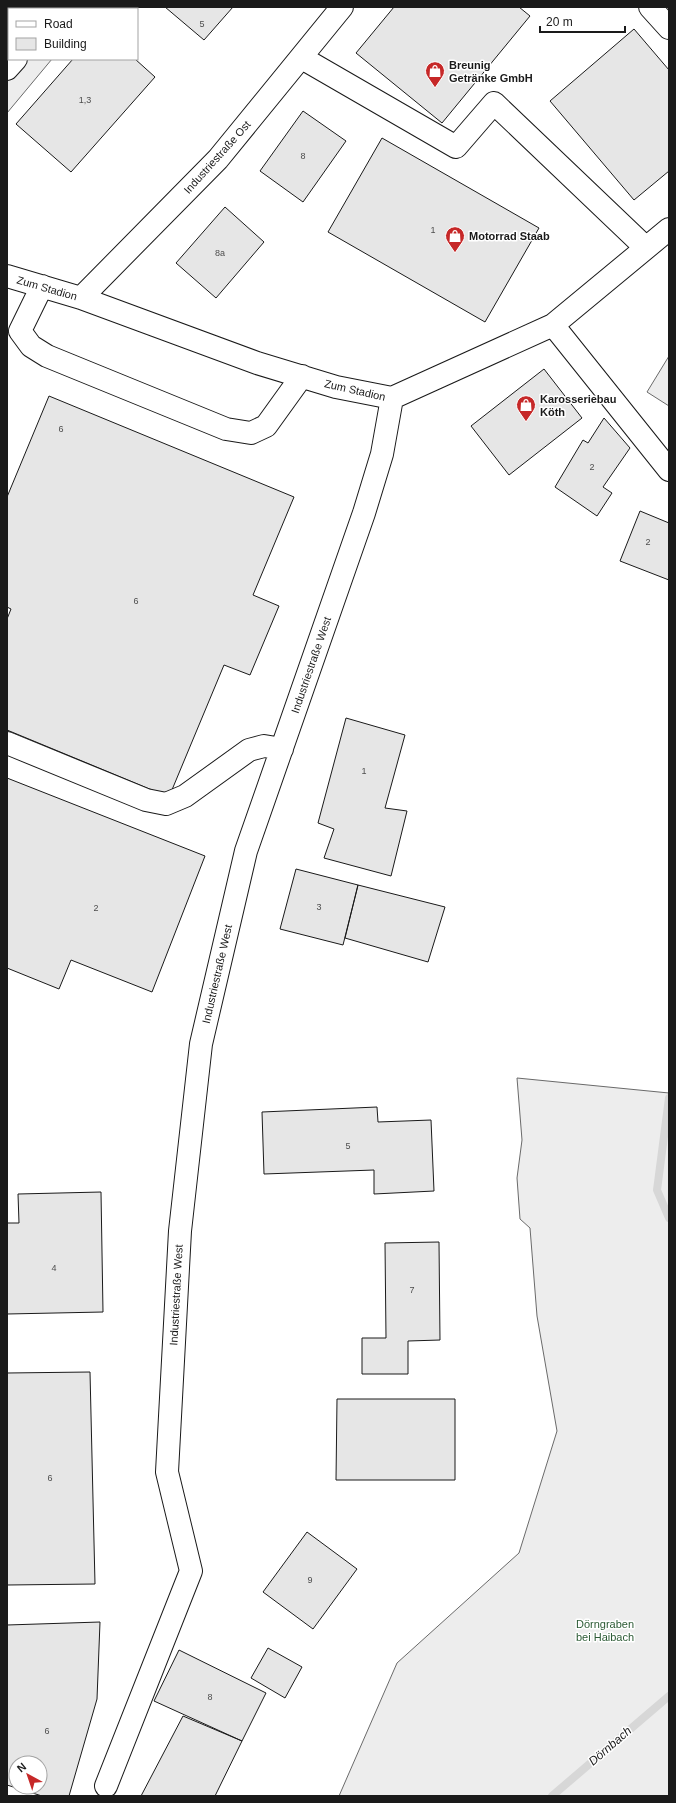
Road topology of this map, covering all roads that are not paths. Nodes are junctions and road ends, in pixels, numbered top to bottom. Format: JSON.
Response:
{"nodes":[{"id":1,"x":342,"y":7,"type":"edge"},
{"id":2,"x":650,"y":7,"type":"edge"},
{"id":3,"x":669,"y":28,"type":"edge"},
{"id":4,"x":302,"y":58,"type":"junction"},
{"id":5,"x":15,"y":60,"type":"edge"},
{"id":6,"x":7,"y":69,"type":"edge"},
{"id":7,"x":669,"y":229,"type":"edge"},
{"id":8,"x":646,"y":248,"type":"junction"},
{"id":9,"x":7,"y":276,"type":"edge"},
{"id":10,"x":42,"y":286,"type":"junction"},
{"id":11,"x":81,"y":298,"type":"junction"},
{"id":12,"x":553,"y":325,"type":"junction"},
{"id":13,"x":14,"y":336,"type":"edge"},
{"id":14,"x":302,"y":376,"type":"junction"},
{"id":15,"x":392,"y":398,"type":"junction"},
{"id":16,"x":669,"y":470,"type":"edge"},
{"id":17,"x":7,"y":743,"type":"edge"},
{"id":18,"x":282,"y":749,"type":"junction"},
{"id":19,"x":106,"y":1786,"type":"dead end"}],
"edges":[{"from":1,"to":4,"type":"street","name":"Industriestraße Ost"},
{"from":2,"to":3,"type":"street"},
{"from":4,"to":8,"type":"street"},
{"from":4,"to":11,"type":"street","name":"Industriestraße Ost"},
{"from":5,"to":6,"type":"street"},
{"from":7,"to":8,"type":"street","name":"Zum Stadion"},
{"from":8,"to":12,"type":"street","name":"Zum Stadion"},
{"from":9,"to":10,"type":"street","name":"Zum Stadion"},
{"from":10,"to":11,"type":"street","name":"Zum Stadion"},
{"from":10,"to":13,"type":"street"},
{"from":11,"to":14,"type":"street","name":"Zum Stadion"},
{"from":12,"to":15,"type":"street","name":"Zum Stadion"},
{"from":12,"to":16,"type":"street"},
{"from":13,"to":14,"type":"street"},
{"from":14,"to":15,"type":"street","name":"Zum Stadion"},
{"from":15,"to":18,"type":"street","name":"Industriestraße West"},
{"from":17,"to":18,"type":"street"},
{"from":18,"to":19,"type":"street","name":"Industriestraße West"}]}
